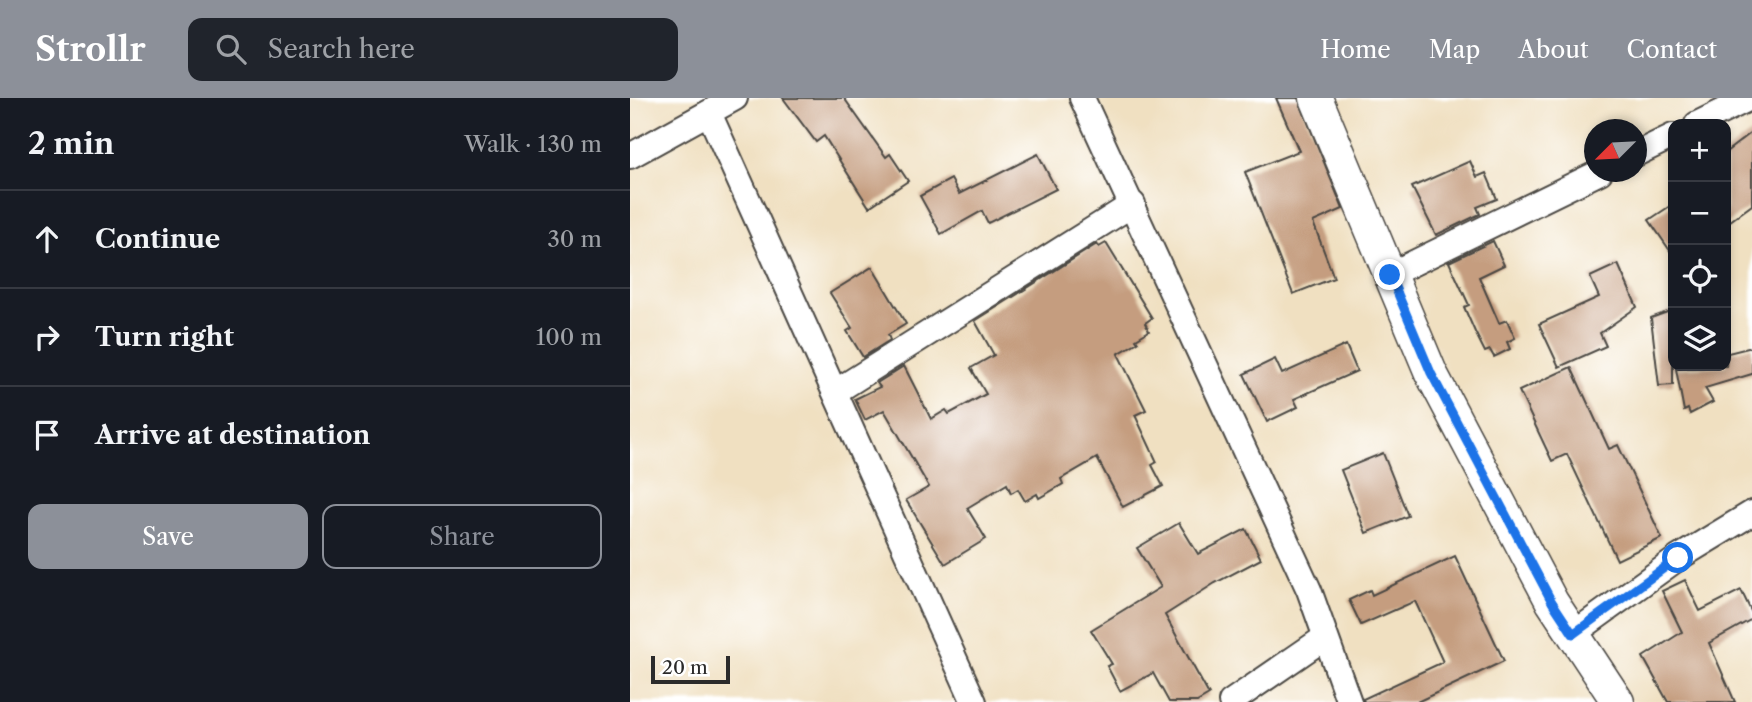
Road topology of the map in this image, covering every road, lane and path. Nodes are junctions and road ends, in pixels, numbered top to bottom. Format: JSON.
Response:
{"nodes":[{"id":1,"x":735,"y":98,"type":"edge"},
{"id":2,"x":1082,"y":98,"type":"edge"},
{"id":3,"x":1316,"y":98,"type":"edge"},
{"id":4,"x":1750,"y":98,"type":"edge"},
{"id":5,"x":709,"y":113,"type":"junction"},
{"id":6,"x":1707,"y":119,"type":"edge"},
{"id":7,"x":1668,"y":138,"type":"edge"},
{"id":8,"x":1647,"y":149,"type":"edge"},
{"id":9,"x":630,"y":156,"type":"edge"},
{"id":10,"x":1584,"y":180,"type":"edge"},
{"id":11,"x":1133,"y":204,"type":"junction"},
{"id":12,"x":1390,"y":275,"type":"junction"},
{"id":13,"x":835,"y":392,"type":"junction"},
{"id":14,"x":1752,"y":513,"type":"edge"},
{"id":15,"x":1573,"y":634,"type":"junction"},
{"id":16,"x":1324,"y":638,"type":"junction"},
{"id":17,"x":974,"y":702,"type":"edge"},
{"id":18,"x":1231,"y":702,"type":"edge"},
{"id":19,"x":1349,"y":702,"type":"edge"},
{"id":20,"x":1618,"y":702,"type":"edge"}],
"edges":[{"from":1,"to":5,"type":"street"},
{"from":2,"to":11,"type":"street"},
{"from":3,"to":12,"type":"street"},
{"from":4,"to":6,"type":"street"},
{"from":5,"to":9,"type":"street"},
{"from":5,"to":13,"type":"street"},
{"from":7,"to":8,"type":"street"},
{"from":10,"to":12,"type":"street"},
{"from":11,"to":13,"type":"street"},
{"from":11,"to":16,"type":"street"},
{"from":12,"to":15,"type":"street"},
{"from":13,"to":17,"type":"street"},
{"from":14,"to":15,"type":"street"},
{"from":15,"to":20,"type":"street"},
{"from":16,"to":18,"type":"street"},
{"from":16,"to":19,"type":"street"}]}
